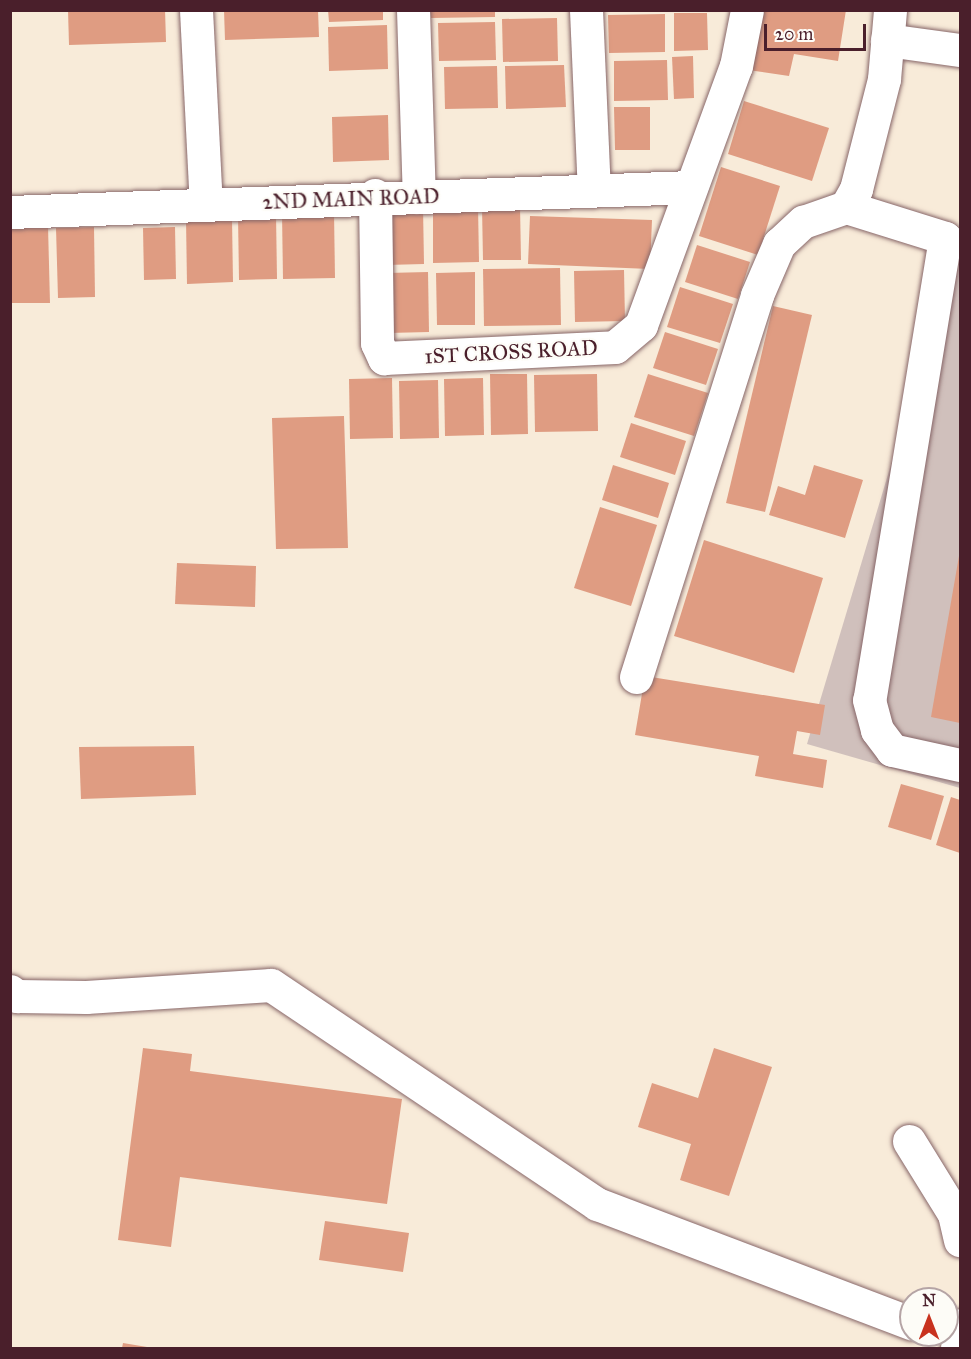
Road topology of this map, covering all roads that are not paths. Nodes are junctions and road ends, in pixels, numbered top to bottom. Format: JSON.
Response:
{"nodes":[{"id":1,"x":196,"y":10,"type":"edge"},
{"id":2,"x":413,"y":10,"type":"edge"},
{"id":3,"x":586,"y":10,"type":"edge"},
{"id":4,"x":747,"y":10,"type":"edge"},
{"id":5,"x":888,"y":25,"type":"edge"},
{"id":6,"x":960,"y":50,"type":"edge"},
{"id":7,"x":691,"y":186,"type":"junction"},
{"id":8,"x":594,"y":190,"type":"junction"},
{"id":9,"x":375,"y":195,"type":"junction"},
{"id":10,"x":420,"y":197,"type":"junction"},
{"id":11,"x":206,"y":205,"type":"junction"},
{"id":12,"x":846,"y":207,"type":"junction"},
{"id":13,"x":10,"y":212,"type":"edge"},
{"id":14,"x":953,"y":240,"type":"edge"},
{"id":15,"x":636,"y":677,"type":"dead end"},
{"id":16,"x":960,"y":765,"type":"edge"},
{"id":17,"x":10,"y":991,"type":"edge"},
{"id":18,"x":909,"y":1141,"type":"dead end"},
{"id":19,"x":960,"y":1240,"type":"edge"},
{"id":20,"x":899,"y":1318,"type":"edge"},
{"id":21,"x":960,"y":1325,"type":"edge"},
{"id":22,"x":955,"y":1348,"type":"edge"}],
"edges":[{"from":1,"to":11,"type":"street"},
{"from":2,"to":10,"type":"street"},
{"from":3,"to":8,"type":"street"},
{"from":4,"to":7,"type":"street","name":"1ST CROSS ROAD"},
{"from":5,"to":6,"type":"street"},
{"from":5,"to":12,"type":"street"},
{"from":7,"to":8,"type":"street","name":"2ND MAIN ROAD"},
{"from":7,"to":9,"type":"street","name":"1ST CROSS ROAD"},
{"from":8,"to":10,"type":"street","name":"2ND MAIN ROAD"},
{"from":9,"to":10,"type":"street","name":"2ND MAIN ROAD"},
{"from":9,"to":11,"type":"street","name":"2ND MAIN ROAD"},
{"from":11,"to":13,"type":"street","name":"2ND MAIN ROAD"},
{"from":12,"to":14,"type":"street"},
{"from":12,"to":15,"type":"street"},
{"from":14,"to":16,"type":"street"},
{"from":17,"to":20,"type":"street"},
{"from":18,"to":19,"type":"street"},
{"from":21,"to":22,"type":"street"}]}
